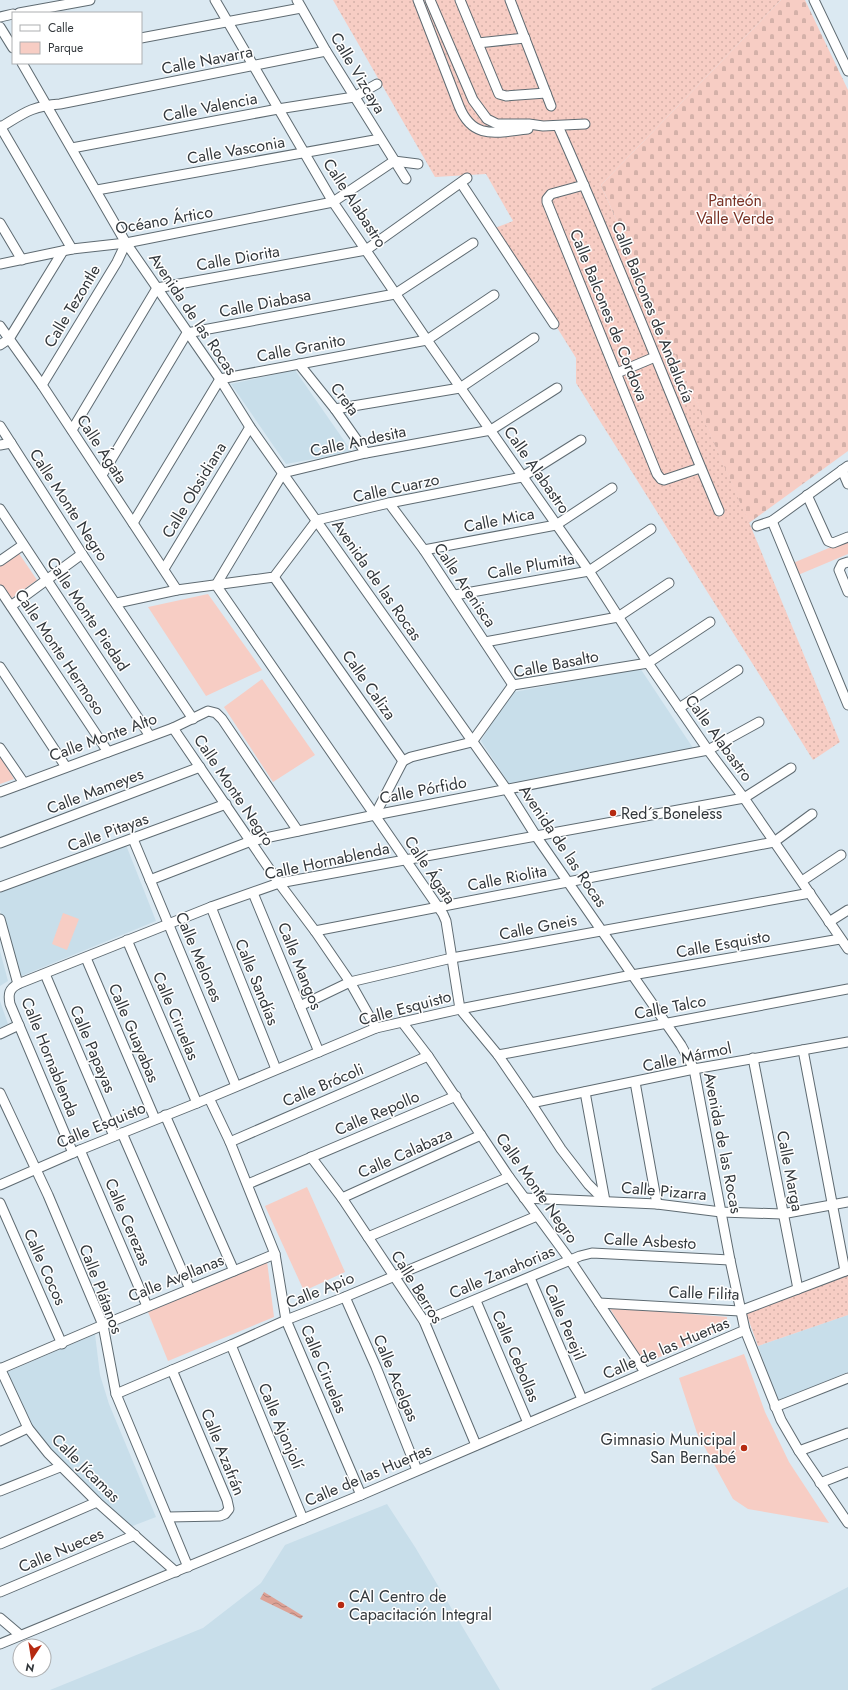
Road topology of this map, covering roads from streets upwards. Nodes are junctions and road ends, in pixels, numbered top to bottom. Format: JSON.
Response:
{"nodes":[{"id":1,"x":90,"y":0,"type":"edge"},
{"id":2,"x":215,"y":0,"type":"edge"},
{"id":3,"x":418,"y":0,"type":"edge"},
{"id":4,"x":430,"y":0,"type":"edge"},
{"id":5,"x":460,"y":0,"type":"edge"},
{"id":6,"x":510,"y":0,"type":"edge"},
{"id":7,"x":814,"y":0,"type":"edge"},
{"id":8,"x":299,"y":4,"type":"edge"},
{"id":9,"x":24,"y":12,"type":"edge"},
{"id":10,"x":12,"y":14,"type":"edge"},
{"id":11,"x":0,"y":17,"type":"edge"},
{"id":12,"x":227,"y":22,"type":"junction"},
{"id":13,"x":0,"y":27,"type":"edge"},
{"id":14,"x":142,"y":38,"type":"edge"},
{"id":15,"x":525,"y":38,"type":"junction"},
{"id":16,"x":478,"y":43,"type":"junction"},
{"id":17,"x":12,"y":46,"type":"edge"},
{"id":18,"x":326,"y":51,"type":"junction"},
{"id":19,"x":23,"y":64,"type":"edge"},
{"id":20,"x":253,"y":66,"type":"junction"},
{"id":21,"x":848,"y":71,"type":"edge"},
{"id":22,"x":377,"y":84,"type":"dead end"},
{"id":23,"x":546,"y":93,"type":"junction"},
{"id":24,"x":354,"y":97,"type":"junction"},
{"id":25,"x":46,"y":105,"type":"junction"},
{"id":26,"x":552,"y":106,"type":"dead end"},
{"id":27,"x":278,"y":109,"type":"junction"},
{"id":28,"x":585,"y":124,"type":"dead end"},
{"id":29,"x":543,"y":126,"type":"junction"},
{"id":30,"x":558,"y":126,"type":"junction"},
{"id":31,"x":0,"y":127,"type":"edge"},
{"id":32,"x":380,"y":139,"type":"junction"},
{"id":33,"x":72,"y":148,"type":"junction"},
{"id":34,"x":305,"y":153,"type":"junction"},
{"id":35,"x":394,"y":162,"type":"junction"},
{"id":36,"x":418,"y":164,"type":"dead end"},
{"id":37,"x":406,"y":179,"type":"dead end"},
{"id":38,"x":584,"y":185,"type":"junction"},
{"id":39,"x":97,"y":190,"type":"junction"},
{"id":40,"x":333,"y":202,"type":"junction"},
{"id":41,"x":0,"y":223,"type":"edge"},
{"id":42,"x":126,"y":243,"type":"junction"},
{"id":43,"x":474,"y":243,"type":"dead end"},
{"id":44,"x":68,"y":250,"type":"junction"},
{"id":45,"x":366,"y":250,"type":"junction"},
{"id":46,"x":22,"y":260,"type":"junction"},
{"id":47,"x":0,"y":264,"type":"edge"},
{"id":48,"x":157,"y":288,"type":"junction"},
{"id":49,"x":395,"y":294,"type":"junction"},
{"id":50,"x":494,"y":295,"type":"dead end"},
{"id":51,"x":554,"y":324,"type":"dead end"},
{"id":52,"x":0,"y":326,"type":"edge"},
{"id":53,"x":187,"y":333,"type":"junction"},
{"id":54,"x":534,"y":338,"type":"dead end"},
{"id":55,"x":9,"y":339,"type":"junction"},
{"id":56,"x":427,"y":340,"type":"junction"},
{"id":57,"x":0,"y":345,"type":"edge"},
{"id":58,"x":655,"y":357,"type":"junction"},
{"id":59,"x":299,"y":364,"type":"junction"},
{"id":60,"x":617,"y":373,"type":"junction"},
{"id":61,"x":220,"y":379,"type":"junction"},
{"id":62,"x":42,"y":385,"type":"junction"},
{"id":63,"x":460,"y":388,"type":"junction"},
{"id":64,"x":557,"y":388,"type":"dead end"},
{"id":65,"x":335,"y":409,"type":"junction"},
{"id":66,"x":0,"y":426,"type":"edge"},
{"id":67,"x":250,"y":427,"type":"junction"},
{"id":68,"x":72,"y":430,"type":"junction"},
{"id":69,"x":491,"y":430,"type":"junction"},
{"id":70,"x":581,"y":440,"type":"dead end"},
{"id":71,"x":11,"y":443,"type":"junction"},
{"id":72,"x":0,"y":445,"type":"edge"},
{"id":73,"x":366,"y":453,"type":"junction"},
{"id":74,"x":700,"y":468,"type":"junction"},
{"id":75,"x":845,"y":468,"type":"edge"},
{"id":76,"x":283,"y":473,"type":"junction"},
{"id":77,"x":102,"y":475,"type":"junction"},
{"id":78,"x":522,"y":477,"type":"junction"},
{"id":79,"x":848,"y":484,"type":"edge"},
{"id":80,"x":612,"y":488,"type":"dead end"},
{"id":81,"x":807,"y":495,"type":"junction"},
{"id":82,"x":389,"y":504,"type":"junction"},
{"id":83,"x":0,"y":509,"type":"edge"},
{"id":84,"x":718,"y":511,"type":"dead end"},
{"id":85,"x":317,"y":520,"type":"junction"},
{"id":86,"x":772,"y":521,"type":"junction"},
{"id":87,"x":133,"y":523,"type":"junction"},
{"id":88,"x":556,"y":525,"type":"junction"},
{"id":89,"x":757,"y":526,"type":"dead end"},
{"id":90,"x":651,"y":529,"type":"dead end"},
{"id":91,"x":848,"y":537,"type":"edge"},
{"id":92,"x":24,"y":545,"type":"junction"},
{"id":93,"x":424,"y":550,"type":"junction"},
{"id":94,"x":82,"y":554,"type":"junction"},
{"id":95,"x":0,"y":561,"type":"edge"},
{"id":96,"x":844,"y":564,"type":"edge"},
{"id":97,"x":164,"y":569,"type":"junction"},
{"id":98,"x":589,"y":571,"type":"junction"},
{"id":99,"x":274,"y":577,"type":"junction"},
{"id":100,"x":47,"y":580,"type":"junction"},
{"id":101,"x":669,"y":583,"type":"dead end"},
{"id":102,"x":216,"y":585,"type":"junction"},
{"id":103,"x":0,"y":590,"type":"edge"},
{"id":104,"x":177,"y":590,"type":"junction"},
{"id":105,"x":848,"y":592,"type":"edge"},
{"id":106,"x":455,"y":595,"type":"junction"},
{"id":107,"x":6,"y":602,"type":"edge"},
{"id":108,"x":117,"y":603,"type":"junction"},
{"id":109,"x":618,"y":617,"type":"junction"},
{"id":110,"x":710,"y":622,"type":"dead end"},
{"id":111,"x":485,"y":642,"type":"junction"},
{"id":112,"x":648,"y":663,"type":"junction"},
{"id":113,"x":0,"y":667,"type":"edge"},
{"id":114,"x":738,"y":670,"type":"dead end"},
{"id":115,"x":512,"y":685,"type":"junction"},
{"id":116,"x":848,"y":705,"type":"edge"},
{"id":117,"x":679,"y":708,"type":"junction"},
{"id":118,"x":194,"y":719,"type":"junction"},
{"id":119,"x":759,"y":722,"type":"dead end"},
{"id":120,"x":173,"y":728,"type":"junction"},
{"id":121,"x":150,"y":736,"type":"junction"},
{"id":122,"x":472,"y":742,"type":"junction"},
{"id":123,"x":0,"y":748,"type":"edge"},
{"id":124,"x":708,"y":750,"type":"junction"},
{"id":125,"x":108,"y":752,"type":"junction"},
{"id":126,"x":404,"y":760,"type":"junction"},
{"id":127,"x":66,"y":767,"type":"junction"},
{"id":128,"x":200,"y":767,"type":"junction"},
{"id":129,"x":791,"y":768,"type":"dead end"},
{"id":130,"x":24,"y":783,"type":"junction"},
{"id":131,"x":507,"y":790,"type":"junction"},
{"id":132,"x":0,"y":792,"type":"edge"},
{"id":133,"x":744,"y":798,"type":"junction"},
{"id":134,"x":226,"y":804,"type":"junction"},
{"id":135,"x":812,"y":814,"type":"dead end"},
{"id":136,"x":375,"y":815,"type":"junction"},
{"id":137,"x":298,"y":831,"type":"junction"},
{"id":138,"x":536,"y":836,"type":"junction"},
{"id":139,"x":133,"y":840,"type":"junction"},
{"id":140,"x":251,"y":841,"type":"junction"},
{"id":141,"x":774,"y":842,"type":"junction"},
{"id":142,"x":0,"y":843,"type":"edge"},
{"id":143,"x":841,"y":855,"type":"dead end"},
{"id":144,"x":404,"y":861,"type":"junction"},
{"id":145,"x":150,"y":880,"type":"junction"},
{"id":146,"x":802,"y":881,"type":"junction"},
{"id":147,"x":568,"y":882,"type":"junction"},
{"id":148,"x":279,"y":883,"type":"junction"},
{"id":149,"x":0,"y":887,"type":"edge"},
{"id":150,"x":253,"y":892,"type":"junction"},
{"id":151,"x":810,"y":893,"type":"junction"},
{"id":152,"x":210,"y":907,"type":"junction"},
{"id":153,"x":438,"y":907,"type":"junction"},
{"id":154,"x":848,"y":910,"type":"edge"},
{"id":155,"x":0,"y":920,"type":"edge"},
{"id":156,"x":830,"y":922,"type":"junction"},
{"id":157,"x":169,"y":923,"type":"junction"},
{"id":158,"x":601,"y":930,"type":"junction"},
{"id":159,"x":1,"y":931,"type":"edge"},
{"id":160,"x":315,"y":931,"type":"junction"},
{"id":161,"x":840,"y":939,"type":"junction"},
{"id":162,"x":128,"y":940,"type":"junction"},
{"id":163,"x":848,"y":949,"type":"edge"},
{"id":164,"x":86,"y":958,"type":"junction"},
{"id":165,"x":452,"y":958,"type":"junction"},
{"id":166,"x":45,"y":974,"type":"junction"},
{"id":167,"x":632,"y":976,"type":"junction"},
{"id":168,"x":350,"y":982,"type":"junction"},
{"id":169,"x":18,"y":984,"type":"junction"},
{"id":170,"x":848,"y":989,"type":"edge"},
{"id":171,"x":300,"y":1006,"type":"junction"},
{"id":172,"x":460,"y":1008,"type":"junction"},
{"id":173,"x":402,"y":1022,"type":"junction"},
{"id":174,"x":666,"y":1023,"type":"junction"},
{"id":175,"x":19,"y":1025,"type":"junction"},
{"id":176,"x":376,"y":1028,"type":"junction"},
{"id":177,"x":0,"y":1034,"type":"edge"},
{"id":178,"x":848,"y":1042,"type":"edge"},
{"id":179,"x":803,"y":1050,"type":"junction"},
{"id":180,"x":318,"y":1052,"type":"junction"},
{"id":181,"x":428,"y":1056,"type":"junction"},
{"id":182,"x":498,"y":1056,"type":"junction"},
{"id":183,"x":753,"y":1058,"type":"junction"},
{"id":184,"x":276,"y":1069,"type":"junction"},
{"id":185,"x":694,"y":1069,"type":"junction"},
{"id":186,"x":636,"y":1082,"type":"junction"},
{"id":187,"x":236,"y":1086,"type":"junction"},
{"id":188,"x":585,"y":1092,"type":"junction"},
{"id":189,"x":0,"y":1093,"type":"edge"},
{"id":190,"x":456,"y":1096,"type":"junction"},
{"id":191,"x":209,"y":1098,"type":"junction"},
{"id":192,"x":197,"y":1103,"type":"junction"},
{"id":193,"x":532,"y":1103,"type":"junction"},
{"id":194,"x":166,"y":1115,"type":"junction"},
{"id":195,"x":155,"y":1119,"type":"junction"},
{"id":196,"x":118,"y":1135,"type":"junction"},
{"id":197,"x":481,"y":1135,"type":"junction"},
{"id":198,"x":230,"y":1142,"type":"junction"},
{"id":199,"x":77,"y":1151,"type":"junction"},
{"id":200,"x":311,"y":1157,"type":"junction"},
{"id":201,"x":35,"y":1169,"type":"junction"},
{"id":202,"x":509,"y":1177,"type":"junction"},
{"id":203,"x":248,"y":1184,"type":"junction"},
{"id":204,"x":0,"y":1185,"type":"edge"},
{"id":205,"x":342,"y":1198,"type":"junction"},
{"id":206,"x":524,"y":1198,"type":"junction"},
{"id":207,"x":605,"y":1201,"type":"junction"},
{"id":208,"x":848,"y":1202,"type":"edge"},
{"id":209,"x":0,"y":1203,"type":"edge"},
{"id":210,"x":657,"y":1204,"type":"junction"},
{"id":211,"x":833,"y":1205,"type":"junction"},
{"id":212,"x":721,"y":1212,"type":"junction"},
{"id":213,"x":782,"y":1214,"type":"junction"},
{"id":214,"x":537,"y":1216,"type":"junction"},
{"id":215,"x":368,"y":1236,"type":"junction"},
{"id":216,"x":275,"y":1254,"type":"junction"},
{"id":217,"x":570,"y":1260,"type":"junction"},
{"id":218,"x":730,"y":1260,"type":"junction"},
{"id":219,"x":234,"y":1271,"type":"junction"},
{"id":220,"x":846,"y":1271,"type":"edge"},
{"id":221,"x":393,"y":1276,"type":"junction"},
{"id":222,"x":530,"y":1278,"type":"junction"},
{"id":223,"x":190,"y":1289,"type":"junction"},
{"id":224,"x":798,"y":1289,"type":"junction"},
{"id":225,"x":345,"y":1297,"type":"junction"},
{"id":226,"x":476,"y":1300,"type":"junction"},
{"id":227,"x":599,"y":1303,"type":"junction"},
{"id":228,"x":148,"y":1306,"type":"junction"},
{"id":229,"x":740,"y":1311,"type":"junction"},
{"id":230,"x":286,"y":1320,"type":"junction"},
{"id":231,"x":424,"y":1321,"type":"junction"},
{"id":232,"x":103,"y":1325,"type":"junction"},
{"id":233,"x":745,"y":1330,"type":"junction"},
{"id":234,"x":62,"y":1344,"type":"junction"},
{"id":235,"x":231,"y":1345,"type":"junction"},
{"id":236,"x":0,"y":1369,"type":"edge"},
{"id":237,"x":172,"y":1370,"type":"junction"},
{"id":238,"x":645,"y":1372,"type":"junction"},
{"id":239,"x":848,"y":1378,"type":"edge"},
{"id":240,"x":4,"y":1390,"type":"edge"},
{"id":241,"x":116,"y":1394,"type":"junction"},
{"id":242,"x":582,"y":1399,"type":"junction"},
{"id":243,"x":775,"y":1407,"type":"junction"},
{"id":244,"x":528,"y":1423,"type":"junction"},
{"id":245,"x":28,"y":1428,"type":"junction"},
{"id":246,"x":848,"y":1433,"type":"edge"},
{"id":247,"x":0,"y":1441,"type":"edge"},
{"id":248,"x":476,"y":1445,"type":"junction"},
{"id":249,"x":799,"y":1452,"type":"junction"},
{"id":250,"x":60,"y":1466,"type":"junction"},
{"id":251,"x":418,"y":1470,"type":"junction"},
{"id":252,"x":848,"y":1472,"type":"edge"},
{"id":253,"x":820,"y":1483,"type":"junction"},
{"id":254,"x":0,"y":1491,"type":"edge"},
{"id":255,"x":361,"y":1495,"type":"junction"},
{"id":256,"x":97,"y":1502,"type":"junction"},
{"id":257,"x":168,"y":1517,"type":"junction"},
{"id":258,"x":303,"y":1519,"type":"junction"},
{"id":259,"x":848,"y":1523,"type":"edge"},
{"id":260,"x":135,"y":1535,"type":"junction"},
{"id":261,"x":0,"y":1544,"type":"edge"},
{"id":262,"x":188,"y":1567,"type":"junction"},
{"id":263,"x":176,"y":1572,"type":"junction"},
{"id":264,"x":0,"y":1592,"type":"edge"},
{"id":265,"x":0,"y":1618,"type":"edge"},
{"id":266,"x":20,"y":1636,"type":"junction"},
{"id":267,"x":0,"y":1644,"type":"edge"}],
"edges":[{"from":1,"to":9,"type":"street"},
{"from":2,"to":12,"type":"street","name":"Calle Alabastro"},
{"from":3,"to":29,"type":"street"},
{"from":4,"to":29,"type":"street"},
{"from":5,"to":16,"type":"street"},
{"from":6,"to":15,"type":"street"},
{"from":7,"to":21,"type":"street"},
{"from":8,"to":12,"type":"street"},
{"from":8,"to":18,"type":"street","name":"Calle Vizcaya"},
{"from":10,"to":11,"type":"street"},
{"from":12,"to":14,"type":"street"},
{"from":12,"to":20,"type":"street","name":"Calle Alabastro"},
{"from":13,"to":17,"type":"street"},
{"from":15,"to":16,"type":"street"},
{"from":15,"to":23,"type":"street"},
{"from":16,"to":23,"type":"street"},
{"from":18,"to":20,"type":"street","name":"Calle Navarra"},
{"from":18,"to":24,"type":"street","name":"Calle Vizcaya"},
{"from":19,"to":25,"type":"street","name":"Avenida de las Rocas"},
{"from":20,"to":25,"type":"street","name":"Calle Navarra"},
{"from":20,"to":27,"type":"street","name":"Calle Alabastro"},
{"from":22,"to":24,"type":"street"},
{"from":23,"to":26,"type":"street"},
{"from":24,"to":27,"type":"street","name":"Calle Valencia"},
{"from":24,"to":32,"type":"street","name":"Calle Vizcaya"},
{"from":25,"to":31,"type":"street","name":"Calle Navarra"},
{"from":25,"to":33,"type":"street","name":"Avenida de las Rocas"},
{"from":27,"to":33,"type":"street","name":"Calle Valencia"},
{"from":27,"to":34,"type":"street","name":"Calle Alabastro"},
{"from":28,"to":30,"type":"street"},
{"from":29,"to":30,"type":"street"},
{"from":30,"to":38,"type":"street","name":"Calle Balcones de Andalucía"},
{"from":31,"to":44,"type":"street"},
{"from":32,"to":34,"type":"street","name":"Calle Vasconia"},
{"from":32,"to":35,"type":"street","name":"Calle Vizcaya"},
{"from":33,"to":39,"type":"street","name":"Avenida de las Rocas"},
{"from":34,"to":39,"type":"street","name":"Calle Vasconia"},
{"from":34,"to":40,"type":"street","name":"Calle Alabastro"},
{"from":35,"to":36,"type":"street"},
{"from":35,"to":37,"type":"street","name":"Calle Vizcaya"},
{"from":35,"to":40,"type":"street"},
{"from":38,"to":58,"type":"street","name":"Calle Balcones de Andalucía"},
{"from":38,"to":60,"type":"street","name":"Calle Balcones de Cordova"},
{"from":39,"to":42,"type":"street","name":"Avenida de las Rocas"},
{"from":40,"to":42,"type":"street","name":"Océano Ártico"},
{"from":40,"to":45,"type":"street","name":"Calle Alabastro"},
{"from":41,"to":46,"type":"street"},
{"from":42,"to":44,"type":"street","name":"Océano Ártico"},
{"from":42,"to":48,"type":"street","name":"Avenida de las Rocas"},
{"from":42,"to":62,"type":"street","name":"Calle Tezontle"},
{"from":43,"to":49,"type":"street","name":"Calle Diabasa"},
{"from":44,"to":46,"type":"street","name":"Océano Ártico"},
{"from":44,"to":55,"type":"street"},
{"from":45,"to":48,"type":"street","name":"Calle Diorita"},
{"from":45,"to":49,"type":"street","name":"Calle Alabastro"},
{"from":45,"to":51,"type":"street","name":"Calle Diorita"},
{"from":46,"to":47,"type":"street","name":"Océano Ártico"},
{"from":48,"to":53,"type":"street","name":"Avenida de las Rocas"},
{"from":48,"to":68,"type":"street"},
{"from":49,"to":53,"type":"street","name":"Calle Diabasa"},
{"from":49,"to":56,"type":"street","name":"Calle Alabastro"},
{"from":50,"to":56,"type":"street","name":"Calle Granito"},
{"from":52,"to":55,"type":"street","name":"Calle Ágata"},
{"from":53,"to":61,"type":"street","name":"Avenida de las Rocas"},
{"from":53,"to":77,"type":"street"},
{"from":54,"to":63,"type":"street"},
{"from":55,"to":57,"type":"street"},
{"from":55,"to":62,"type":"street","name":"Calle Ágata"},
{"from":56,"to":59,"type":"street","name":"Calle Granito"},
{"from":56,"to":63,"type":"street","name":"Calle Alabastro"},
{"from":58,"to":60,"type":"street"},
{"from":58,"to":74,"type":"street","name":"Calle Balcones de Andalucía"},
{"from":59,"to":61,"type":"street","name":"Calle Granito"},
{"from":59,"to":65,"type":"street","name":"Creta"},
{"from":60,"to":74,"type":"street","name":"Calle Balcones de Cordova"},
{"from":61,"to":67,"type":"street","name":"Avenida de las Rocas"},
{"from":61,"to":87,"type":"street"},
{"from":62,"to":68,"type":"street","name":"Calle Ágata"},
{"from":63,"to":65,"type":"street"},
{"from":63,"to":69,"type":"street","name":"Calle Alabastro"},
{"from":64,"to":69,"type":"street","name":"Calle Andesita"},
{"from":65,"to":73,"type":"street","name":"Creta"},
{"from":66,"to":71,"type":"street","name":"Calle Monte Negro"},
{"from":67,"to":76,"type":"street","name":"Avenida de las Rocas"},
{"from":67,"to":97,"type":"street","name":"Calle Obsidiana"},
{"from":68,"to":77,"type":"street","name":"Calle Ágata"},
{"from":69,"to":73,"type":"street","name":"Calle Andesita"},
{"from":69,"to":78,"type":"street","name":"Calle Alabastro"},
{"from":70,"to":78,"type":"street","name":"Calle Cuarzo"},
{"from":71,"to":72,"type":"street"},
{"from":71,"to":94,"type":"street","name":"Calle Monte Negro"},
{"from":73,"to":76,"type":"street","name":"Calle Andesita"},
{"from":74,"to":84,"type":"street","name":"Calle Balcones de Andalucía"},
{"from":75,"to":79,"type":"street"},
{"from":75,"to":81,"type":"street"},
{"from":76,"to":85,"type":"street","name":"Avenida de las Rocas"},
{"from":76,"to":102,"type":"street"},
{"from":77,"to":87,"type":"street","name":"Calle Ágata"},
{"from":78,"to":82,"type":"street","name":"Calle Cuarzo"},
{"from":78,"to":88,"type":"street","name":"Calle Alabastro"},
{"from":80,"to":88,"type":"street"},
{"from":81,"to":86,"type":"street"},
{"from":81,"to":91,"type":"street"},
{"from":82,"to":85,"type":"street","name":"Calle Cuarzo"},
{"from":82,"to":93,"type":"street","name":"Calle Arenisca"},
{"from":83,"to":92,"type":"street","name":"Calle Monte Piedad"},
{"from":85,"to":99,"type":"street"},
{"from":85,"to":122,"type":"street","name":"Avenida de las Rocas"},
{"from":86,"to":89,"type":"street"},
{"from":86,"to":116,"type":"street"},
{"from":87,"to":97,"type":"street","name":"Calle Ágata"},
{"from":88,"to":93,"type":"street","name":"Calle Mica"},
{"from":88,"to":98,"type":"street","name":"Calle Alabastro"},
{"from":90,"to":98,"type":"street"},
{"from":92,"to":95,"type":"street"},
{"from":92,"to":100,"type":"street","name":"Calle Monte Piedad"},
{"from":93,"to":106,"type":"street","name":"Calle Arenisca"},
{"from":94,"to":100,"type":"street"},
{"from":94,"to":108,"type":"street","name":"Calle Monte Negro"},
{"from":96,"to":105,"type":"street"},
{"from":97,"to":104,"type":"street","name":"Calle Ágata"},
{"from":98,"to":106,"type":"street","name":"Calle Plumita"},
{"from":98,"to":109,"type":"street","name":"Calle Alabastro"},
{"from":99,"to":102,"type":"street"},
{"from":99,"to":126,"type":"street","name":"Calle Caliza"},
{"from":100,"to":107,"type":"street"},
{"from":100,"to":121,"type":"street","name":"Calle Monte Piedad"},
{"from":101,"to":109,"type":"street"},
{"from":102,"to":104,"type":"street"},
{"from":102,"to":136,"type":"street","name":"Calle Ágata"},
{"from":103,"to":107,"type":"street","name":"Calle Monte Hermoso"},
{"from":104,"to":108,"type":"street"},
{"from":106,"to":111,"type":"street","name":"Calle Arenisca"},
{"from":107,"to":125,"type":"street","name":"Calle Monte Hermoso"},
{"from":108,"to":118,"type":"street","name":"Calle Monte Negro"},
{"from":109,"to":111,"type":"street"},
{"from":109,"to":112,"type":"street","name":"Calle Alabastro"},
{"from":110,"to":112,"type":"street"},
{"from":111,"to":115,"type":"street","name":"Calle Arenisca"},
{"from":112,"to":115,"type":"street","name":"Calle Basalto"},
{"from":112,"to":117,"type":"street","name":"Calle Alabastro"},
{"from":113,"to":127,"type":"street"},
{"from":114,"to":117,"type":"street"},
{"from":115,"to":122,"type":"street","name":"Calle Basalto"},
{"from":117,"to":124,"type":"street","name":"Calle Alabastro"},
{"from":118,"to":120,"type":"street","name":"Calle Monte Alto"},
{"from":118,"to":137,"type":"street","name":"Calle Monte Alto"},
{"from":119,"to":124,"type":"street","name":"Calle Pórfido"},
{"from":120,"to":121,"type":"street","name":"Calle Monte Alto"},
{"from":120,"to":128,"type":"street","name":"Calle Monte Negro"},
{"from":121,"to":125,"type":"street","name":"Calle Monte Alto"},
{"from":122,"to":126,"type":"street"},
{"from":122,"to":131,"type":"street","name":"Avenida de las Rocas"},
{"from":123,"to":130,"type":"street"},
{"from":124,"to":131,"type":"street","name":"Calle Pórfido"},
{"from":124,"to":133,"type":"street","name":"Calle Alabastro"},
{"from":125,"to":127,"type":"street","name":"Calle Monte Alto"},
{"from":126,"to":136,"type":"street"},
{"from":127,"to":130,"type":"street","name":"Calle Monte Alto"},
{"from":128,"to":134,"type":"street","name":"Calle Monte Negro"},
{"from":128,"to":142,"type":"street","name":"Calle Mameyes"},
{"from":129,"to":133,"type":"street"},
{"from":130,"to":132,"type":"street","name":"Calle Monte Alto"},
{"from":131,"to":136,"type":"street","name":"Calle Pórfido"},
{"from":131,"to":138,"type":"street","name":"Avenida de las Rocas"},
{"from":133,"to":138,"type":"street","name":"Calle Hornablenda"},
{"from":133,"to":141,"type":"street","name":"Calle Alabastro"},
{"from":134,"to":139,"type":"street","name":"Calle Pitayas"},
{"from":134,"to":140,"type":"street","name":"Calle Monte Negro"},
{"from":135,"to":141,"type":"street"},
{"from":136,"to":137,"type":"street","name":"Calle Pórfido"},
{"from":136,"to":144,"type":"street","name":"Calle Ágata"},
{"from":137,"to":140,"type":"street","name":"Calle Pórfido"},
{"from":138,"to":144,"type":"street","name":"Calle Hornablenda"},
{"from":138,"to":147,"type":"street","name":"Avenida de las Rocas"},
{"from":139,"to":145,"type":"street","name":"Calle Melones"},
{"from":139,"to":149,"type":"street","name":"Calle Pitayas"},
{"from":140,"to":145,"type":"street","name":"Calle Pórfido"},
{"from":140,"to":148,"type":"street","name":"Calle Monte Negro"},
{"from":141,"to":146,"type":"street","name":"Calle Alabastro"},
{"from":141,"to":147,"type":"street","name":"Calle Riolita"},
{"from":143,"to":146,"type":"street"},
{"from":144,"to":148,"type":"street","name":"Calle Hornablenda"},
{"from":144,"to":153,"type":"street","name":"Calle Ágata"},
{"from":145,"to":157,"type":"street","name":"Calle Melones"},
{"from":146,"to":151,"type":"street","name":"Calle Alabastro"},
{"from":147,"to":153,"type":"street","name":"Calle Riolita"},
{"from":147,"to":158,"type":"street","name":"Avenida de las Rocas"},
{"from":148,"to":150,"type":"street","name":"Calle Hornablenda"},
{"from":148,"to":160,"type":"street","name":"Calle Monte Negro"},
{"from":150,"to":152,"type":"street","name":"Calle Hornablenda"},
{"from":150,"to":171,"type":"street","name":"Calle Mangos"},
{"from":151,"to":156,"type":"street","name":"Calle Alabastro"},
{"from":151,"to":158,"type":"street","name":"Calle Gneis"},
{"from":152,"to":157,"type":"street","name":"Calle Hornablenda"},
{"from":152,"to":184,"type":"street","name":"Calle Sandías"},
{"from":153,"to":160,"type":"street","name":"Calle Riolita"},
{"from":153,"to":165,"type":"street","name":"Calle Ágata"},
{"from":154,"to":156,"type":"street"},
{"from":155,"to":159,"type":"street"},
{"from":156,"to":161,"type":"street","name":"Calle Alabastro"},
{"from":157,"to":162,"type":"street","name":"Calle Hornablenda"},
{"from":157,"to":187,"type":"street","name":"Calle Melones"},
{"from":158,"to":165,"type":"street","name":"Calle Gneis"},
{"from":158,"to":167,"type":"street","name":"Avenida de las Rocas"},
{"from":159,"to":169,"type":"street"},
{"from":160,"to":168,"type":"street","name":"Calle Monte Negro"},
{"from":161,"to":163,"type":"street","name":"Calle Alabastro"},
{"from":161,"to":167,"type":"street","name":"Calle Esquisto"},
{"from":162,"to":164,"type":"street","name":"Calle Hornablenda"},
{"from":162,"to":192,"type":"street","name":"Calle Ciruelas"},
{"from":164,"to":166,"type":"street","name":"Calle Hornablenda"},
{"from":164,"to":195,"type":"street","name":"Calle Guayabas"},
{"from":165,"to":168,"type":"street","name":"Calle Gneis"},
{"from":165,"to":172,"type":"street","name":"Calle Ágata"},
{"from":166,"to":169,"type":"street","name":"Calle Hornablenda"},
{"from":166,"to":196,"type":"street","name":"Calle Papayas"},
{"from":167,"to":172,"type":"street","name":"Calle Esquisto"},
{"from":167,"to":174,"type":"street","name":"Avenida de las Rocas"},
{"from":168,"to":171,"type":"street","name":"Calle Gneis"},
{"from":168,"to":176,"type":"street","name":"Calle Monte Negro"},
{"from":169,"to":175,"type":"street","name":"Calle Hornablenda"},
{"from":170,"to":174,"type":"street","name":"Calle Talco"},
{"from":171,"to":180,"type":"street","name":"Calle Mangos"},
{"from":172,"to":173,"type":"street","name":"Calle Esquisto"},
{"from":172,"to":182,"type":"street","name":"Calle Ágata"},
{"from":173,"to":176,"type":"street","name":"Calle Esquisto"},
{"from":173,"to":181,"type":"street","name":"Calle Monte Negro"},
{"from":174,"to":182,"type":"street","name":"Calle Talco"},
{"from":174,"to":185,"type":"street","name":"Avenida de las Rocas"},
{"from":175,"to":177,"type":"street"},
{"from":175,"to":199,"type":"street","name":"Calle Hornablenda"},
{"from":176,"to":180,"type":"street","name":"Calle Esquisto"},
{"from":178,"to":179,"type":"street","name":"Calle Mármol"},
{"from":179,"to":183,"type":"street","name":"Calle Mármol"},
{"from":179,"to":211,"type":"street"},
{"from":180,"to":184,"type":"street","name":"Calle Esquisto"},
{"from":181,"to":190,"type":"street","name":"Calle Monte Negro"},
{"from":181,"to":198,"type":"street","name":"Calle Brócoli"},
{"from":182,"to":193,"type":"street","name":"Calle Ágata"},
{"from":183,"to":185,"type":"street","name":"Calle Mármol"},
{"from":183,"to":213,"type":"street","name":"Calle Marga"},
{"from":184,"to":187,"type":"street","name":"Calle Esquisto"},
{"from":185,"to":186,"type":"street","name":"Calle Mármol"},
{"from":185,"to":212,"type":"street","name":"Avenida de las Rocas"},
{"from":186,"to":188,"type":"street","name":"Calle Mármol"},
{"from":186,"to":210,"type":"street"},
{"from":187,"to":191,"type":"street","name":"Calle Esquisto"},
{"from":188,"to":193,"type":"street","name":"Calle Mármol"},
{"from":188,"to":207,"type":"street"},
{"from":189,"to":201,"type":"street","name":"Calle Plátanos"},
{"from":190,"to":197,"type":"street","name":"Calle Monte Negro"},
{"from":190,"to":200,"type":"street","name":"Calle Repollo"},
{"from":191,"to":192,"type":"street","name":"Calle Esquisto"},
{"from":191,"to":198,"type":"street","name":"Calle Ciruelas"},
{"from":192,"to":194,"type":"street","name":"Calle Esquisto"},
{"from":193,"to":207,"type":"street","name":"Calle Ágata"},
{"from":194,"to":195,"type":"street","name":"Calle Esquisto"},
{"from":194,"to":219,"type":"street"},
{"from":195,"to":196,"type":"street","name":"Calle Esquisto"},
{"from":196,"to":199,"type":"street","name":"Calle Esquisto"},
{"from":196,"to":223,"type":"street","name":"Calle Papayas"},
{"from":197,"to":202,"type":"street","name":"Calle Monte Negro"},
{"from":197,"to":205,"type":"street","name":"Calle Calabaza"},
{"from":198,"to":203,"type":"street","name":"Calle Ciruelas"},
{"from":199,"to":201,"type":"street","name":"Calle Esquisto"},
{"from":199,"to":228,"type":"street","name":"Calle Cerezas"},
{"from":200,"to":203,"type":"street"},
{"from":200,"to":205,"type":"street","name":"Calle Berros"},
{"from":201,"to":204,"type":"street","name":"Calle Esquisto"},
{"from":201,"to":232,"type":"street","name":"Calle Plátanos"},
{"from":202,"to":206,"type":"street","name":"Calle Monte Negro"},
{"from":202,"to":215,"type":"street"},
{"from":203,"to":216,"type":"street","name":"Calle Ciruelas"},
{"from":205,"to":215,"type":"street","name":"Calle Berros"},
{"from":206,"to":207,"type":"street","name":"Calle Pizarra"},
{"from":206,"to":214,"type":"street","name":"Calle Monte Negro"},
{"from":207,"to":210,"type":"street","name":"Calle Pizarra"},
{"from":208,"to":211,"type":"street","name":"Calle Pizarra"},
{"from":209,"to":234,"type":"street","name":"Calle Cocos"},
{"from":210,"to":212,"type":"street","name":"Calle Pizarra"},
{"from":211,"to":213,"type":"street","name":"Calle Pizarra"},
{"from":211,"to":220,"type":"street"},
{"from":212,"to":213,"type":"street","name":"Calle Pizarra"},
{"from":212,"to":218,"type":"street","name":"Avenida de las Rocas"},
{"from":213,"to":224,"type":"street","name":"Calle Marga"},
{"from":214,"to":217,"type":"street","name":"Calle Monte Negro"},
{"from":214,"to":221,"type":"street","name":"Calle Apio"},
{"from":215,"to":221,"type":"street","name":"Calle Berros"},
{"from":216,"to":219,"type":"street","name":"Calle Avellanas"},
{"from":216,"to":230,"type":"street","name":"Calle Ciruelas"},
{"from":217,"to":218,"type":"street","name":"Calle Asbesto"},
{"from":217,"to":222,"type":"street","name":"Calle Zanahorias"},
{"from":217,"to":227,"type":"street","name":"Calle Monte Negro"},
{"from":218,"to":229,"type":"street","name":"Avenida de las Rocas"},
{"from":219,"to":223,"type":"street","name":"Calle Avellanas"},
{"from":220,"to":224,"type":"street","name":"Calle Filita"},
{"from":221,"to":225,"type":"street","name":"Calle Apio"},
{"from":221,"to":231,"type":"street","name":"Calle Berros"},
{"from":222,"to":226,"type":"street","name":"Calle Zanahorias"},
{"from":222,"to":242,"type":"street","name":"Calle Perejil"},
{"from":223,"to":228,"type":"street","name":"Calle Avellanas"},
{"from":224,"to":229,"type":"street","name":"Calle Filita"},
{"from":225,"to":230,"type":"street","name":"Calle Apio"},
{"from":225,"to":251,"type":"street","name":"Calle Acelgas"},
{"from":226,"to":231,"type":"street","name":"Calle Zanahorias"},
{"from":226,"to":244,"type":"street","name":"Calle Cebollas"},
{"from":227,"to":229,"type":"street","name":"Calle Filita"},
{"from":227,"to":238,"type":"street","name":"Calle Monte Negro"},
{"from":228,"to":232,"type":"street","name":"Calle Avellanas"},
{"from":229,"to":233,"type":"street","name":"Avenida de las Rocas"},
{"from":230,"to":235,"type":"street","name":"Calle Apio"},
{"from":230,"to":255,"type":"street","name":"Calle Ciruelas"},
{"from":231,"to":248,"type":"street","name":"Calle Berros"},
{"from":232,"to":234,"type":"street","name":"Calle Avellanas"},
{"from":232,"to":241,"type":"street","name":"Calle Plátanos"},
{"from":233,"to":238,"type":"street","name":"Calle de las Huertas"},
{"from":233,"to":243,"type":"street","name":"Avenida de las Rocas"},
{"from":234,"to":236,"type":"street","name":"Calle Avellanas"},
{"from":235,"to":237,"type":"street","name":"Calle Apio"},
{"from":235,"to":258,"type":"street","name":"Calle Ajonjolí"},
{"from":236,"to":240,"type":"street","name":"Calle Jícamas"},
{"from":237,"to":241,"type":"street","name":"Calle Apio"},
{"from":237,"to":257,"type":"street","name":"Calle Azafrán"},
{"from":238,"to":242,"type":"street","name":"Calle de las Huertas"},
{"from":239,"to":243,"type":"street"},
{"from":240,"to":245,"type":"street","name":"Calle Jícamas"},
{"from":241,"to":257,"type":"street","name":"Calle Plátanos"},
{"from":242,"to":244,"type":"street","name":"Calle de las Huertas"},
{"from":243,"to":249,"type":"street","name":"Avenida de las Rocas"},
{"from":244,"to":248,"type":"street","name":"Calle de las Huertas"},
{"from":245,"to":247,"type":"street"},
{"from":245,"to":250,"type":"street","name":"Calle Jícamas"},
{"from":246,"to":249,"type":"street"},
{"from":248,"to":251,"type":"street","name":"Calle de las Huertas"},
{"from":249,"to":253,"type":"street","name":"Avenida de las Rocas"},
{"from":250,"to":254,"type":"street"},
{"from":250,"to":256,"type":"street","name":"Calle Jícamas"},
{"from":251,"to":255,"type":"street","name":"Calle de las Huertas"},
{"from":252,"to":253,"type":"street"},
{"from":253,"to":259,"type":"street","name":"Avenida de las Rocas"},
{"from":255,"to":258,"type":"street","name":"Calle de las Huertas"},
{"from":256,"to":260,"type":"street","name":"Calle Jícamas"},
{"from":256,"to":261,"type":"street"},
{"from":257,"to":262,"type":"street","name":"Calle Plátanos"},
{"from":258,"to":262,"type":"street","name":"Calle de las Huertas"},
{"from":260,"to":263,"type":"street","name":"Calle Jícamas"},
{"from":260,"to":264,"type":"street","name":"Calle Nueces"},
{"from":262,"to":263,"type":"street","name":"Calle de las Huertas"},
{"from":263,"to":266,"type":"street","name":"Calle de las Huertas"},
{"from":265,"to":266,"type":"street"},
{"from":266,"to":267,"type":"street","name":"Calle de las Huertas"}]}
